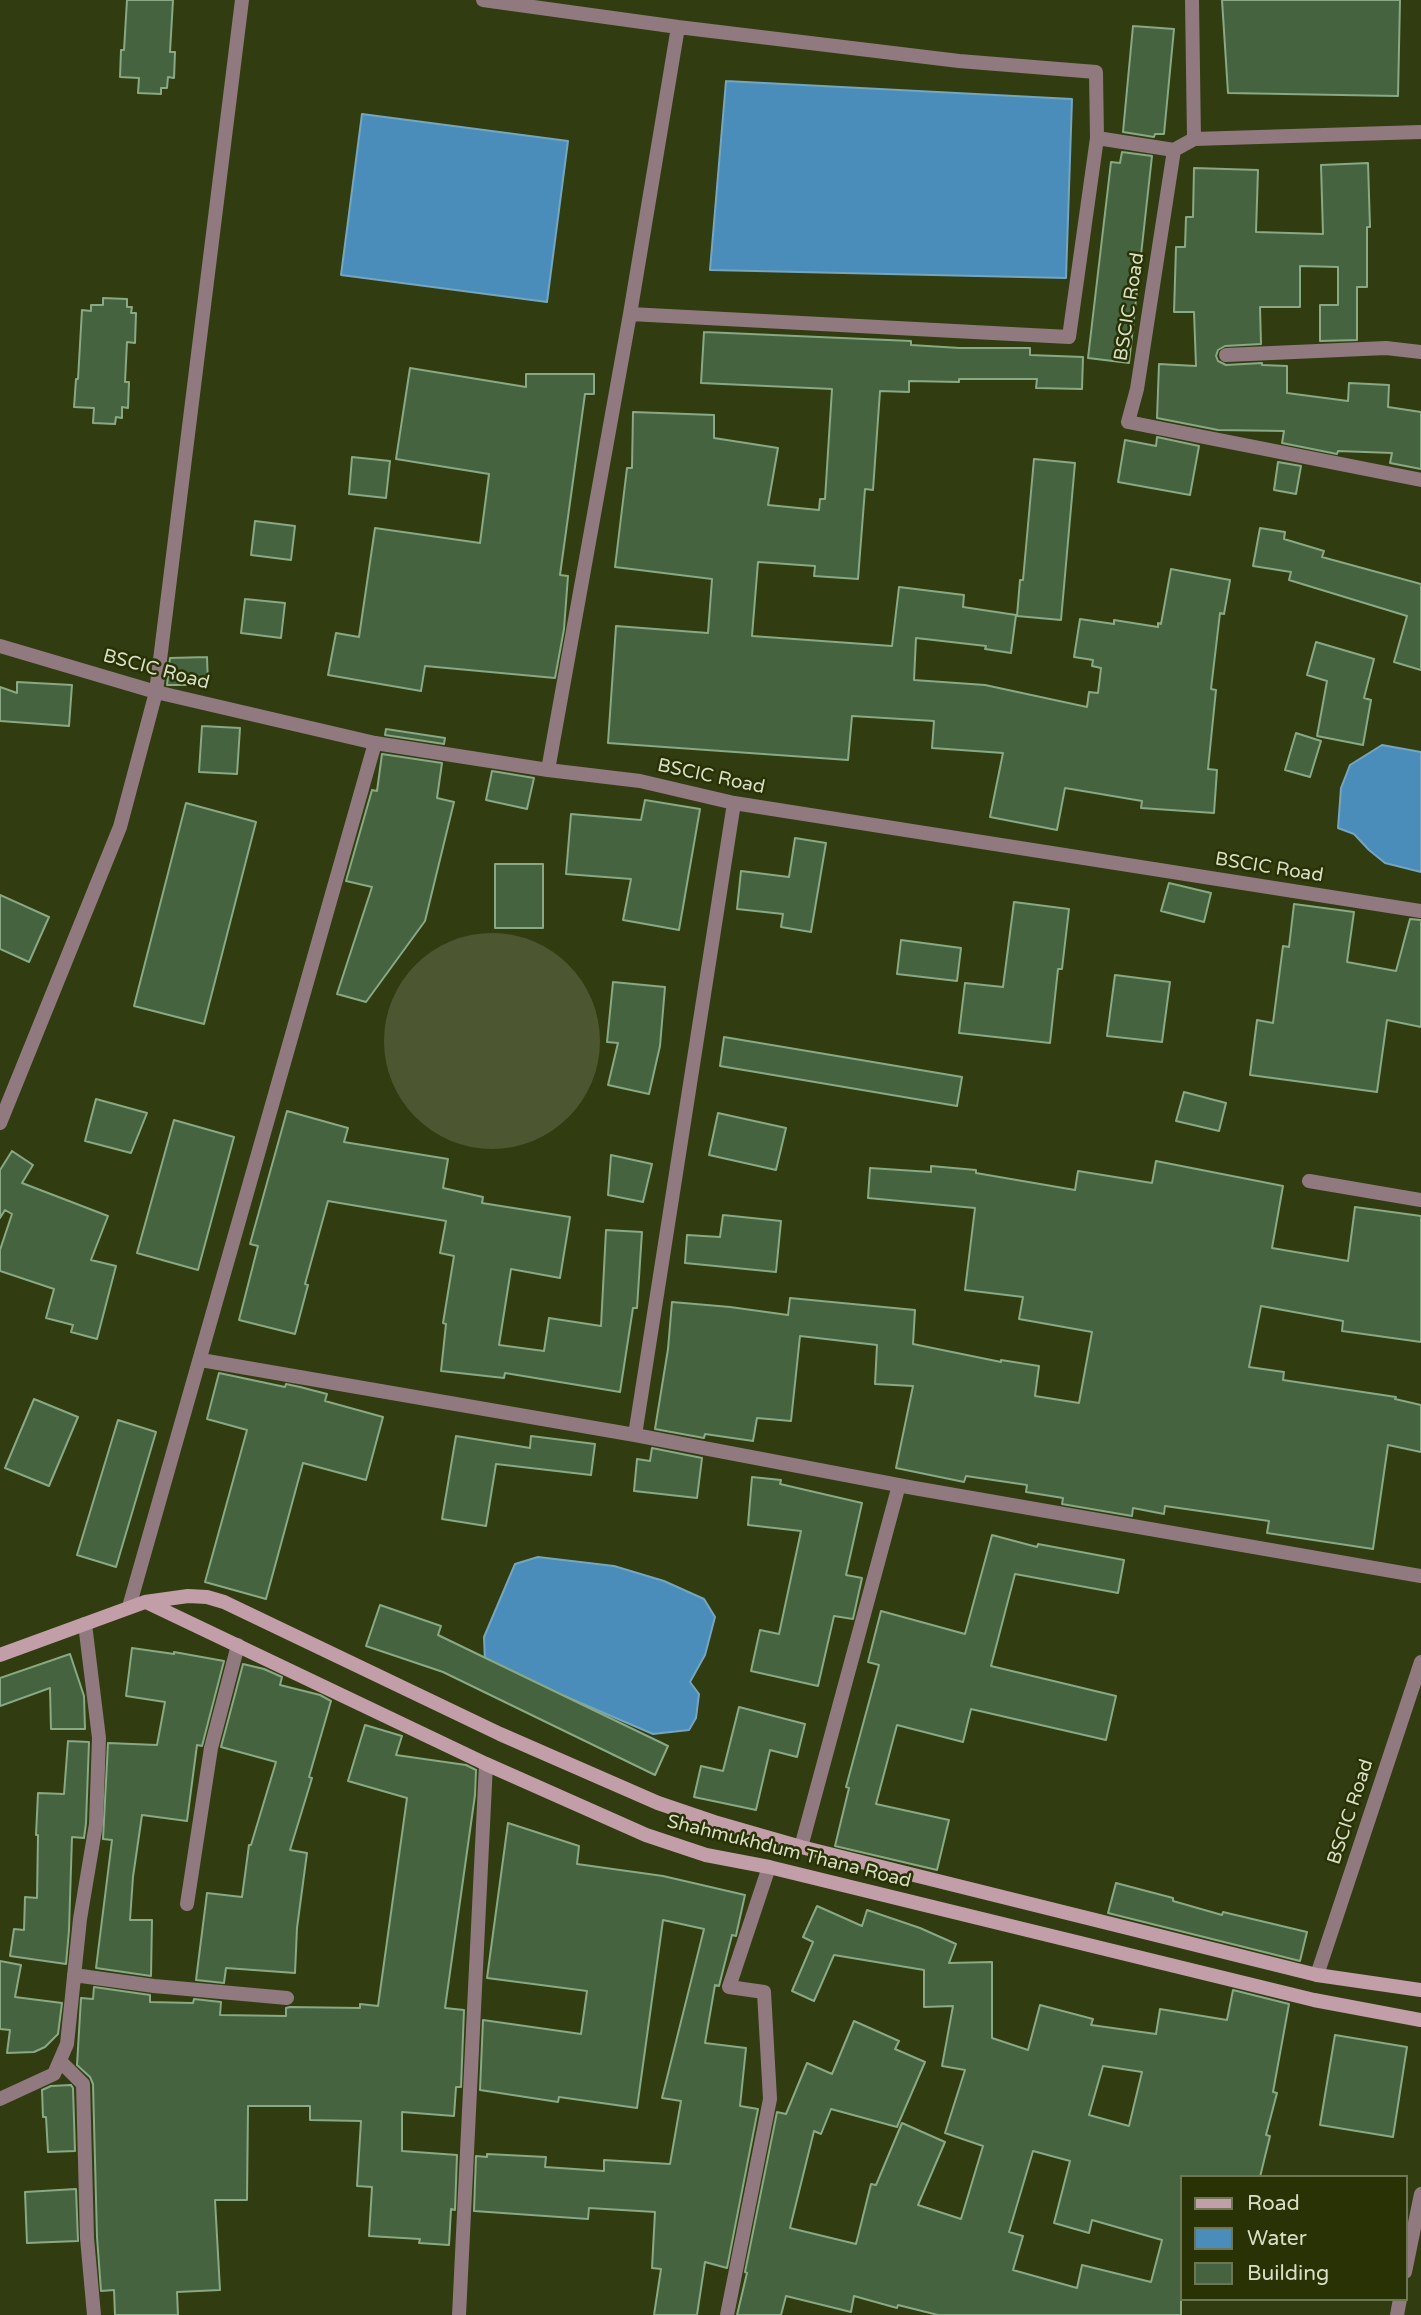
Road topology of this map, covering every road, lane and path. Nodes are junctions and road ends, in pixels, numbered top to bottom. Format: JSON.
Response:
{"nodes":[{"id":1,"x":242,"y":0,"type":"edge"},
{"id":2,"x":483,"y":0,"type":"edge"},
{"id":3,"x":1192,"y":0,"type":"edge"},
{"id":4,"x":678,"y":27,"type":"junction"},
{"id":5,"x":1421,"y":132,"type":"edge"},
{"id":6,"x":1097,"y":138,"type":"junction"},
{"id":7,"x":1194,"y":139,"type":"junction"},
{"id":8,"x":1174,"y":150,"type":"junction"},
{"id":9,"x":630,"y":314,"type":"junction"},
{"id":10,"x":1421,"y":352,"type":"edge"},
{"id":11,"x":1226,"y":355,"type":"dead end"},
{"id":12,"x":1421,"y":480,"type":"edge"},
{"id":13,"x":0,"y":646,"type":"edge"},
{"id":14,"x":156,"y":692,"type":"junction"},
{"id":15,"x":375,"y":743,"type":"junction"},
{"id":16,"x":548,"y":771,"type":"junction"},
{"id":17,"x":734,"y":803,"type":"junction"},
{"id":18,"x":1421,"y":911,"type":"edge"},
{"id":19,"x":0,"y":1122,"type":"edge"},
{"id":20,"x":1309,"y":1181,"type":"dead end"},
{"id":21,"x":1421,"y":1200,"type":"edge"},
{"id":22,"x":201,"y":1360,"type":"junction"},
{"id":23,"x":635,"y":1435,"type":"junction"},
{"id":24,"x":899,"y":1485,"type":"junction"},
{"id":25,"x":1421,"y":1576,"type":"edge"},
{"id":26,"x":145,"y":1602,"type":"junction"},
{"id":27,"x":129,"y":1607,"type":"junction"},
{"id":28,"x":85,"y":1624,"type":"junction"},
{"id":29,"x":238,"y":1645,"type":"junction"},
{"id":30,"x":0,"y":1655,"type":"edge"},
{"id":31,"x":1421,"y":1662,"type":"edge"},
{"id":32,"x":486,"y":1764,"type":"junction"},
{"id":33,"x":801,"y":1847,"type":"junction"},
{"id":34,"x":769,"y":1867,"type":"junction"},
{"id":35,"x":187,"y":1904,"type":"dead end"},
{"id":36,"x":74,"y":1975,"type":"junction"},
{"id":37,"x":1317,"y":1975,"type":"junction"},
{"id":38,"x":1421,"y":1990,"type":"edge"},
{"id":39,"x":287,"y":1998,"type":"dead end"},
{"id":40,"x":1421,"y":2020,"type":"edge"},
{"id":41,"x":60,"y":2061,"type":"junction"},
{"id":42,"x":0,"y":2099,"type":"edge"},
{"id":43,"x":1421,"y":2194,"type":"edge"},
{"id":44,"x":1407,"y":2262,"type":"edge"},
{"id":45,"x":94,"y":2315,"type":"edge"},
{"id":46,"x":459,"y":2315,"type":"edge"},
{"id":47,"x":727,"y":2315,"type":"edge"}],
"edges":[{"from":1,"to":14,"type":"street"},
{"from":2,"to":4,"type":"street"},
{"from":3,"to":7,"type":"street"},
{"from":4,"to":6,"type":"street"},
{"from":4,"to":9,"type":"street"},
{"from":5,"to":7,"type":"street"},
{"from":6,"to":8,"type":"street"},
{"from":6,"to":9,"type":"street"},
{"from":7,"to":8,"type":"street"},
{"from":8,"to":12,"type":"street","name":"BSCIC Road"},
{"from":9,"to":16,"type":"street"},
{"from":10,"to":11,"type":"street"},
{"from":13,"to":14,"type":"street","name":"BSCIC Road"},
{"from":14,"to":15,"type":"street","name":"BSCIC Road"},
{"from":14,"to":19,"type":"street"},
{"from":15,"to":16,"type":"street","name":"BSCIC Road"},
{"from":15,"to":22,"type":"street"},
{"from":16,"to":17,"type":"street","name":"BSCIC Road"},
{"from":17,"to":18,"type":"street","name":"BSCIC Road"},
{"from":17,"to":23,"type":"street"},
{"from":20,"to":21,"type":"street"},
{"from":22,"to":23,"type":"street"},
{"from":22,"to":27,"type":"street"},
{"from":23,"to":24,"type":"street"},
{"from":24,"to":25,"type":"street"},
{"from":24,"to":33,"type":"street"},
{"from":26,"to":27,"type":"main road","name":"Shahmukhdum Thana Road"},
{"from":26,"to":29,"type":"main road","name":"Shahmukhdum Thana Road"},
{"from":26,"to":33,"type":"main road","name":"Shahmukhdum Thana Road"},
{"from":27,"to":28,"type":"main road","name":"Shahmukhdum Thana Road"},
{"from":28,"to":30,"type":"main road","name":"Shahmukhdum Thana Road"},
{"from":28,"to":36,"type":"street"},
{"from":29,"to":32,"type":"main road","name":"Shahmukhdum Thana Road"},
{"from":29,"to":35,"type":"street"},
{"from":31,"to":37,"type":"street","name":"BSCIC Road"},
{"from":32,"to":34,"type":"main road","name":"Shahmukhdum Thana Road"},
{"from":32,"to":46,"type":"street"},
{"from":33,"to":37,"type":"main road","name":"Shahmukhdum Thana Road"},
{"from":34,"to":40,"type":"main road","name":"Shahmukhdum Thana Road"},
{"from":34,"to":47,"type":"street"},
{"from":36,"to":39,"type":"street"},
{"from":36,"to":41,"type":"street"},
{"from":37,"to":38,"type":"main road","name":"Shahmukhdum Thana Road"},
{"from":41,"to":42,"type":"street"},
{"from":41,"to":45,"type":"street"},
{"from":43,"to":44,"type":"street"}]}
